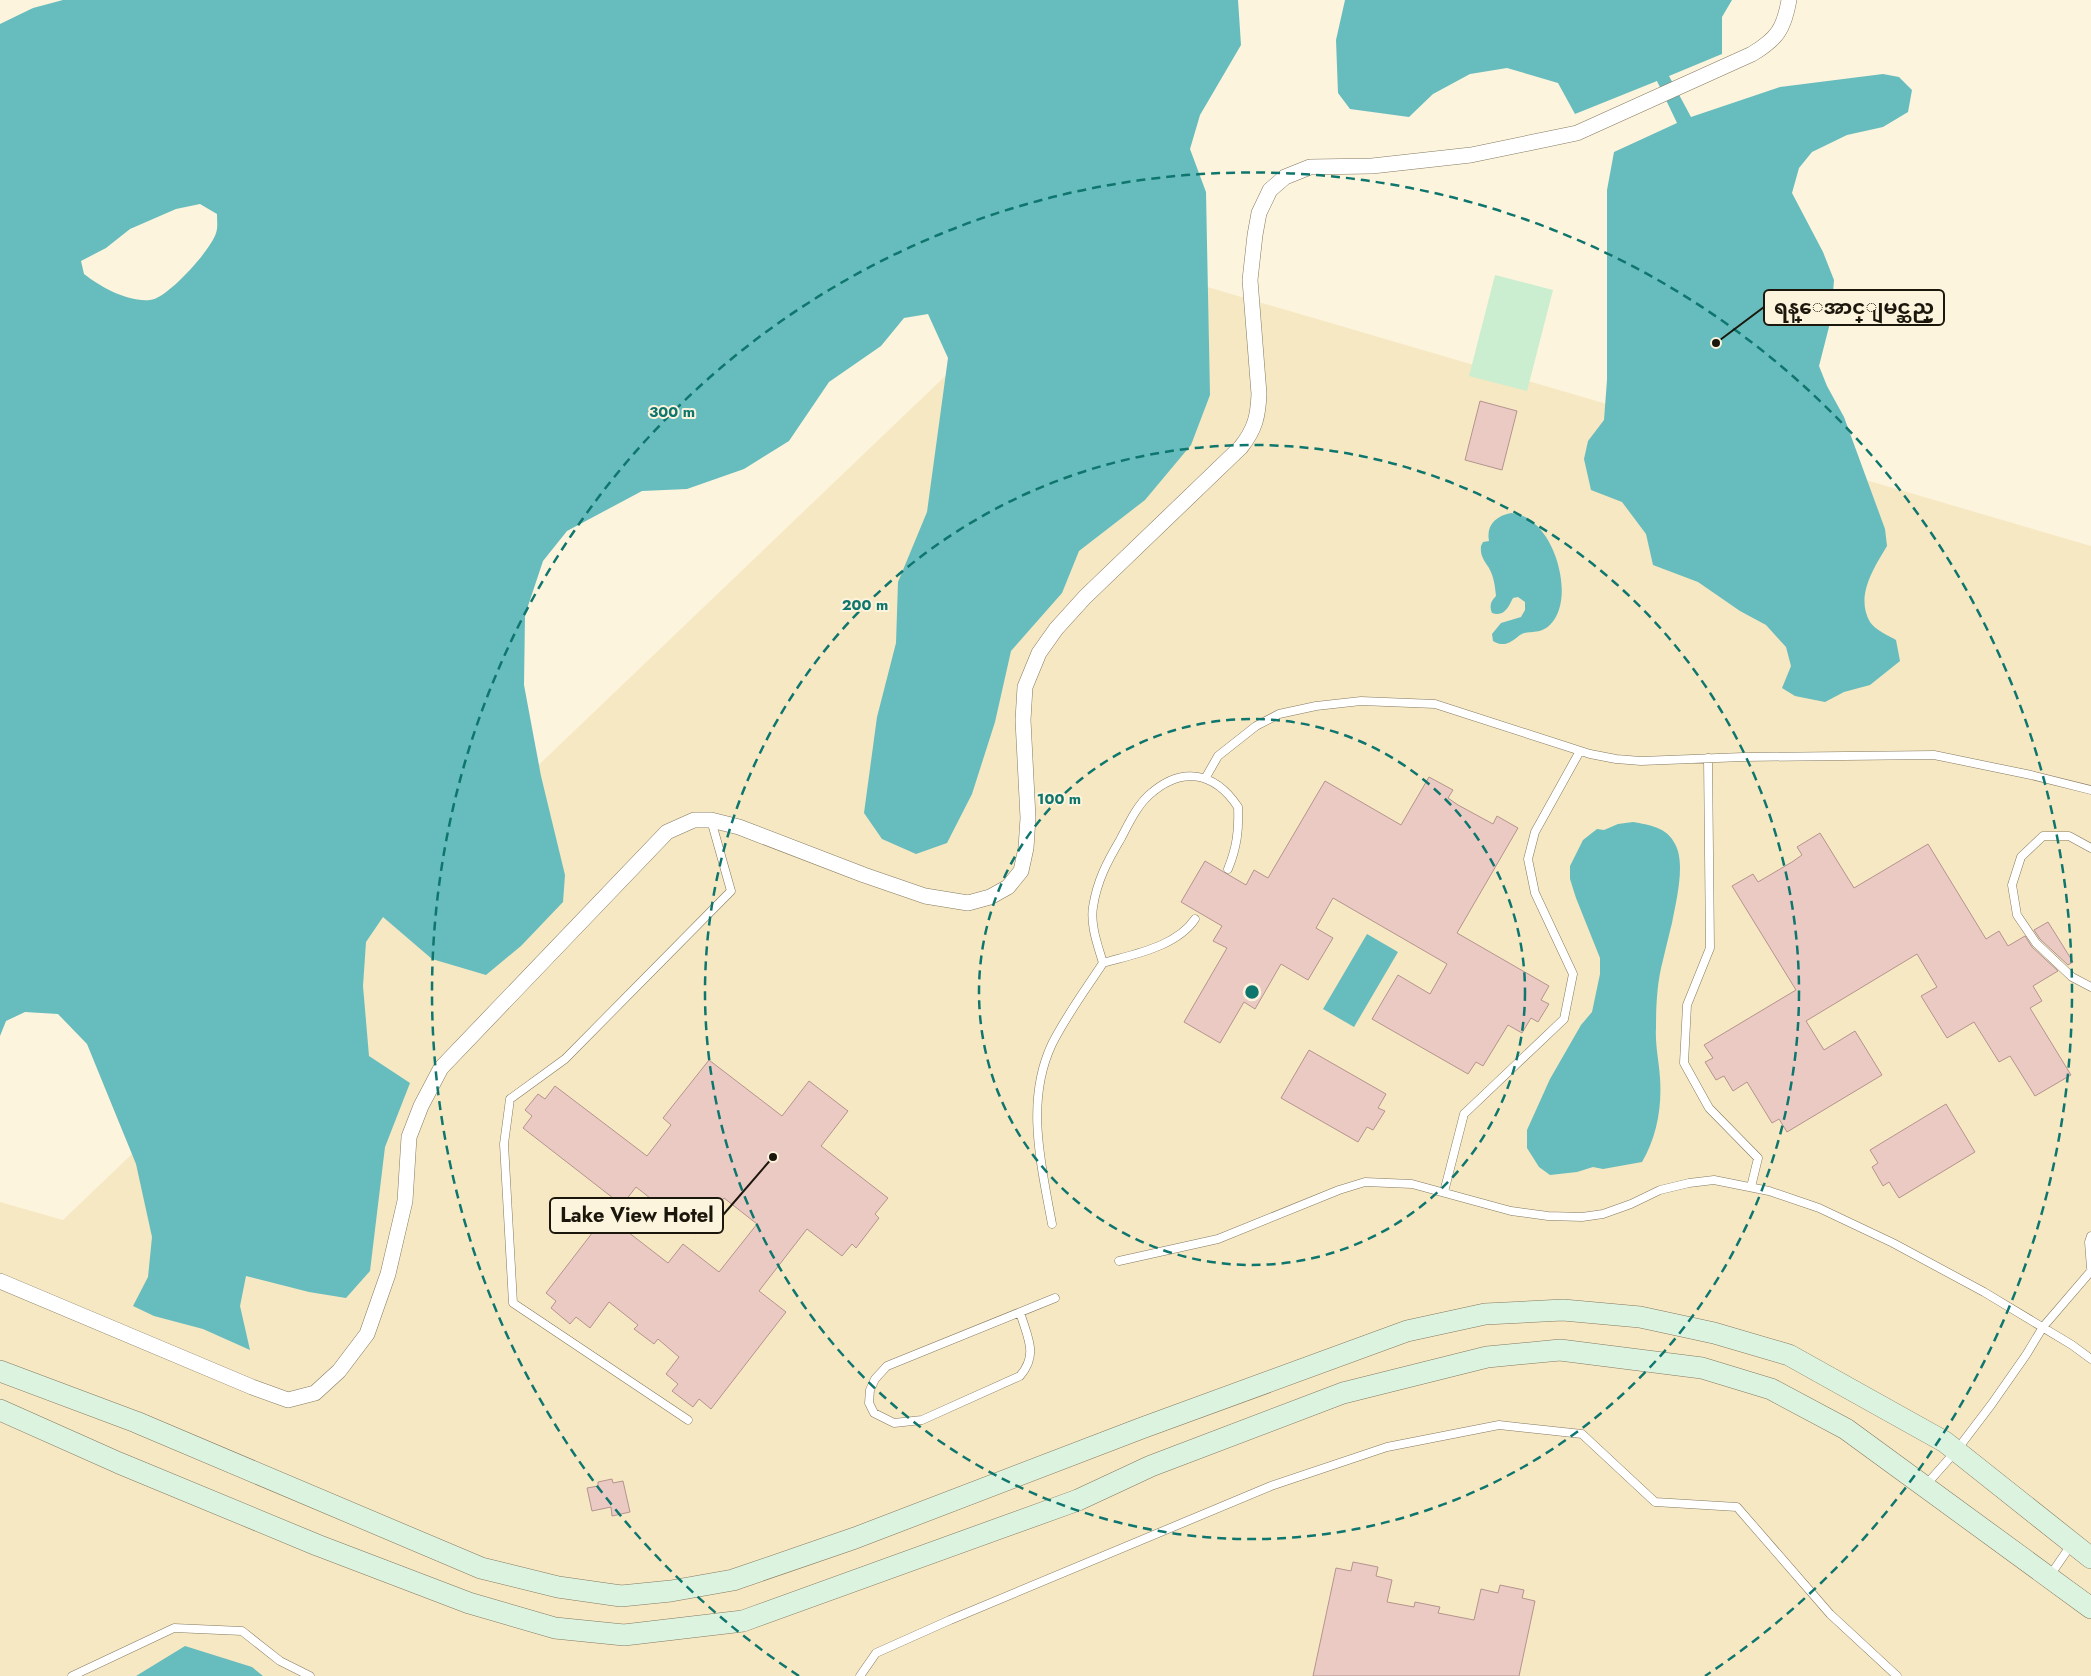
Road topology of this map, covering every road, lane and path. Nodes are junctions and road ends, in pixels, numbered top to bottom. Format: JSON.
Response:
{"nodes":[{"id":1,"x":1789,"y":0,"type":"edge"},
{"id":2,"x":1580,"y":751,"type":"junction"},
{"id":3,"x":1708,"y":758,"type":"junction"},
{"id":4,"x":1206,"y":777,"type":"junction"},
{"id":5,"x":2091,"y":790,"type":"edge"},
{"id":6,"x":711,"y":820,"type":"junction"},
{"id":7,"x":2091,"y":848,"type":"edge"},
{"id":8,"x":1228,"y":869,"type":"dead end"},
{"id":9,"x":1195,"y":918,"type":"dead end"},
{"id":10,"x":1103,"y":963,"type":"junction"},
{"id":11,"x":2091,"y":987,"type":"edge"},
{"id":12,"x":1751,"y":1187,"type":"junction"},
{"id":13,"x":1444,"y":1192,"type":"junction"},
{"id":14,"x":1052,"y":1224,"type":"dead end"},
{"id":15,"x":2091,"y":1236,"type":"edge"},
{"id":16,"x":1119,"y":1261,"type":"dead end"},
{"id":17,"x":2091,"y":1269,"type":"edge"},
{"id":18,"x":0,"y":1281,"type":"edge"},
{"id":19,"x":1055,"y":1298,"type":"dead end"},
{"id":20,"x":1020,"y":1312,"type":"junction"},
{"id":21,"x":2043,"y":1327,"type":"junction"},
{"id":22,"x":2091,"y":1359,"type":"edge"},
{"id":23,"x":0,"y":1371,"type":"edge"},
{"id":24,"x":0,"y":1410,"type":"edge"},
{"id":25,"x":688,"y":1420,"type":"dead end"},
{"id":26,"x":1956,"y":1451,"type":"junction"},
{"id":27,"x":1924,"y":1487,"type":"junction"},
{"id":28,"x":2072,"y":1544,"type":"junction"},
{"id":29,"x":2091,"y":1558,"type":"edge"},
{"id":30,"x":2049,"y":1578,"type":"junction"},
{"id":31,"x":2091,"y":1608,"type":"edge"},
{"id":32,"x":72,"y":1676,"type":"edge"},
{"id":33,"x":310,"y":1676,"type":"edge"},
{"id":34,"x":860,"y":1676,"type":"edge"},
{"id":35,"x":1897,"y":1676,"type":"edge"}],
"edges":[{"from":1,"to":6,"type":"street"},
{"from":2,"to":3,"type":"lane"},
{"from":2,"to":4,"type":"lane"},
{"from":2,"to":13,"type":"lane"},
{"from":3,"to":5,"type":"lane"},
{"from":3,"to":12,"type":"lane"},
{"from":4,"to":8,"type":"lane"},
{"from":4,"to":10,"type":"lane"},
{"from":6,"to":18,"type":"street"},
{"from":6,"to":25,"type":"lane"},
{"from":7,"to":11,"type":"lane"},
{"from":9,"to":10,"type":"lane"},
{"from":10,"to":14,"type":"lane"},
{"from":12,"to":13,"type":"lane"},
{"from":12,"to":21,"type":"lane"},
{"from":13,"to":16,"type":"lane"},
{"from":15,"to":17,"type":"lane"},
{"from":17,"to":21,"type":"lane"},
{"from":19,"to":20,"type":"lane"},
{"from":20,"to":20,"type":"lane"},
{"from":21,"to":22,"type":"lane"},
{"from":21,"to":26,"type":"lane"},
{"from":23,"to":26,"type":"main road"},
{"from":24,"to":27,"type":"main road"},
{"from":26,"to":27,"type":"lane"},
{"from":26,"to":28,"type":"main road"},
{"from":27,"to":30,"type":"main road"},
{"from":28,"to":29,"type":"main road"},
{"from":28,"to":30,"type":"lane"},
{"from":30,"to":31,"type":"main road"},
{"from":32,"to":33,"type":"lane"},
{"from":34,"to":35,"type":"lane"}]}
